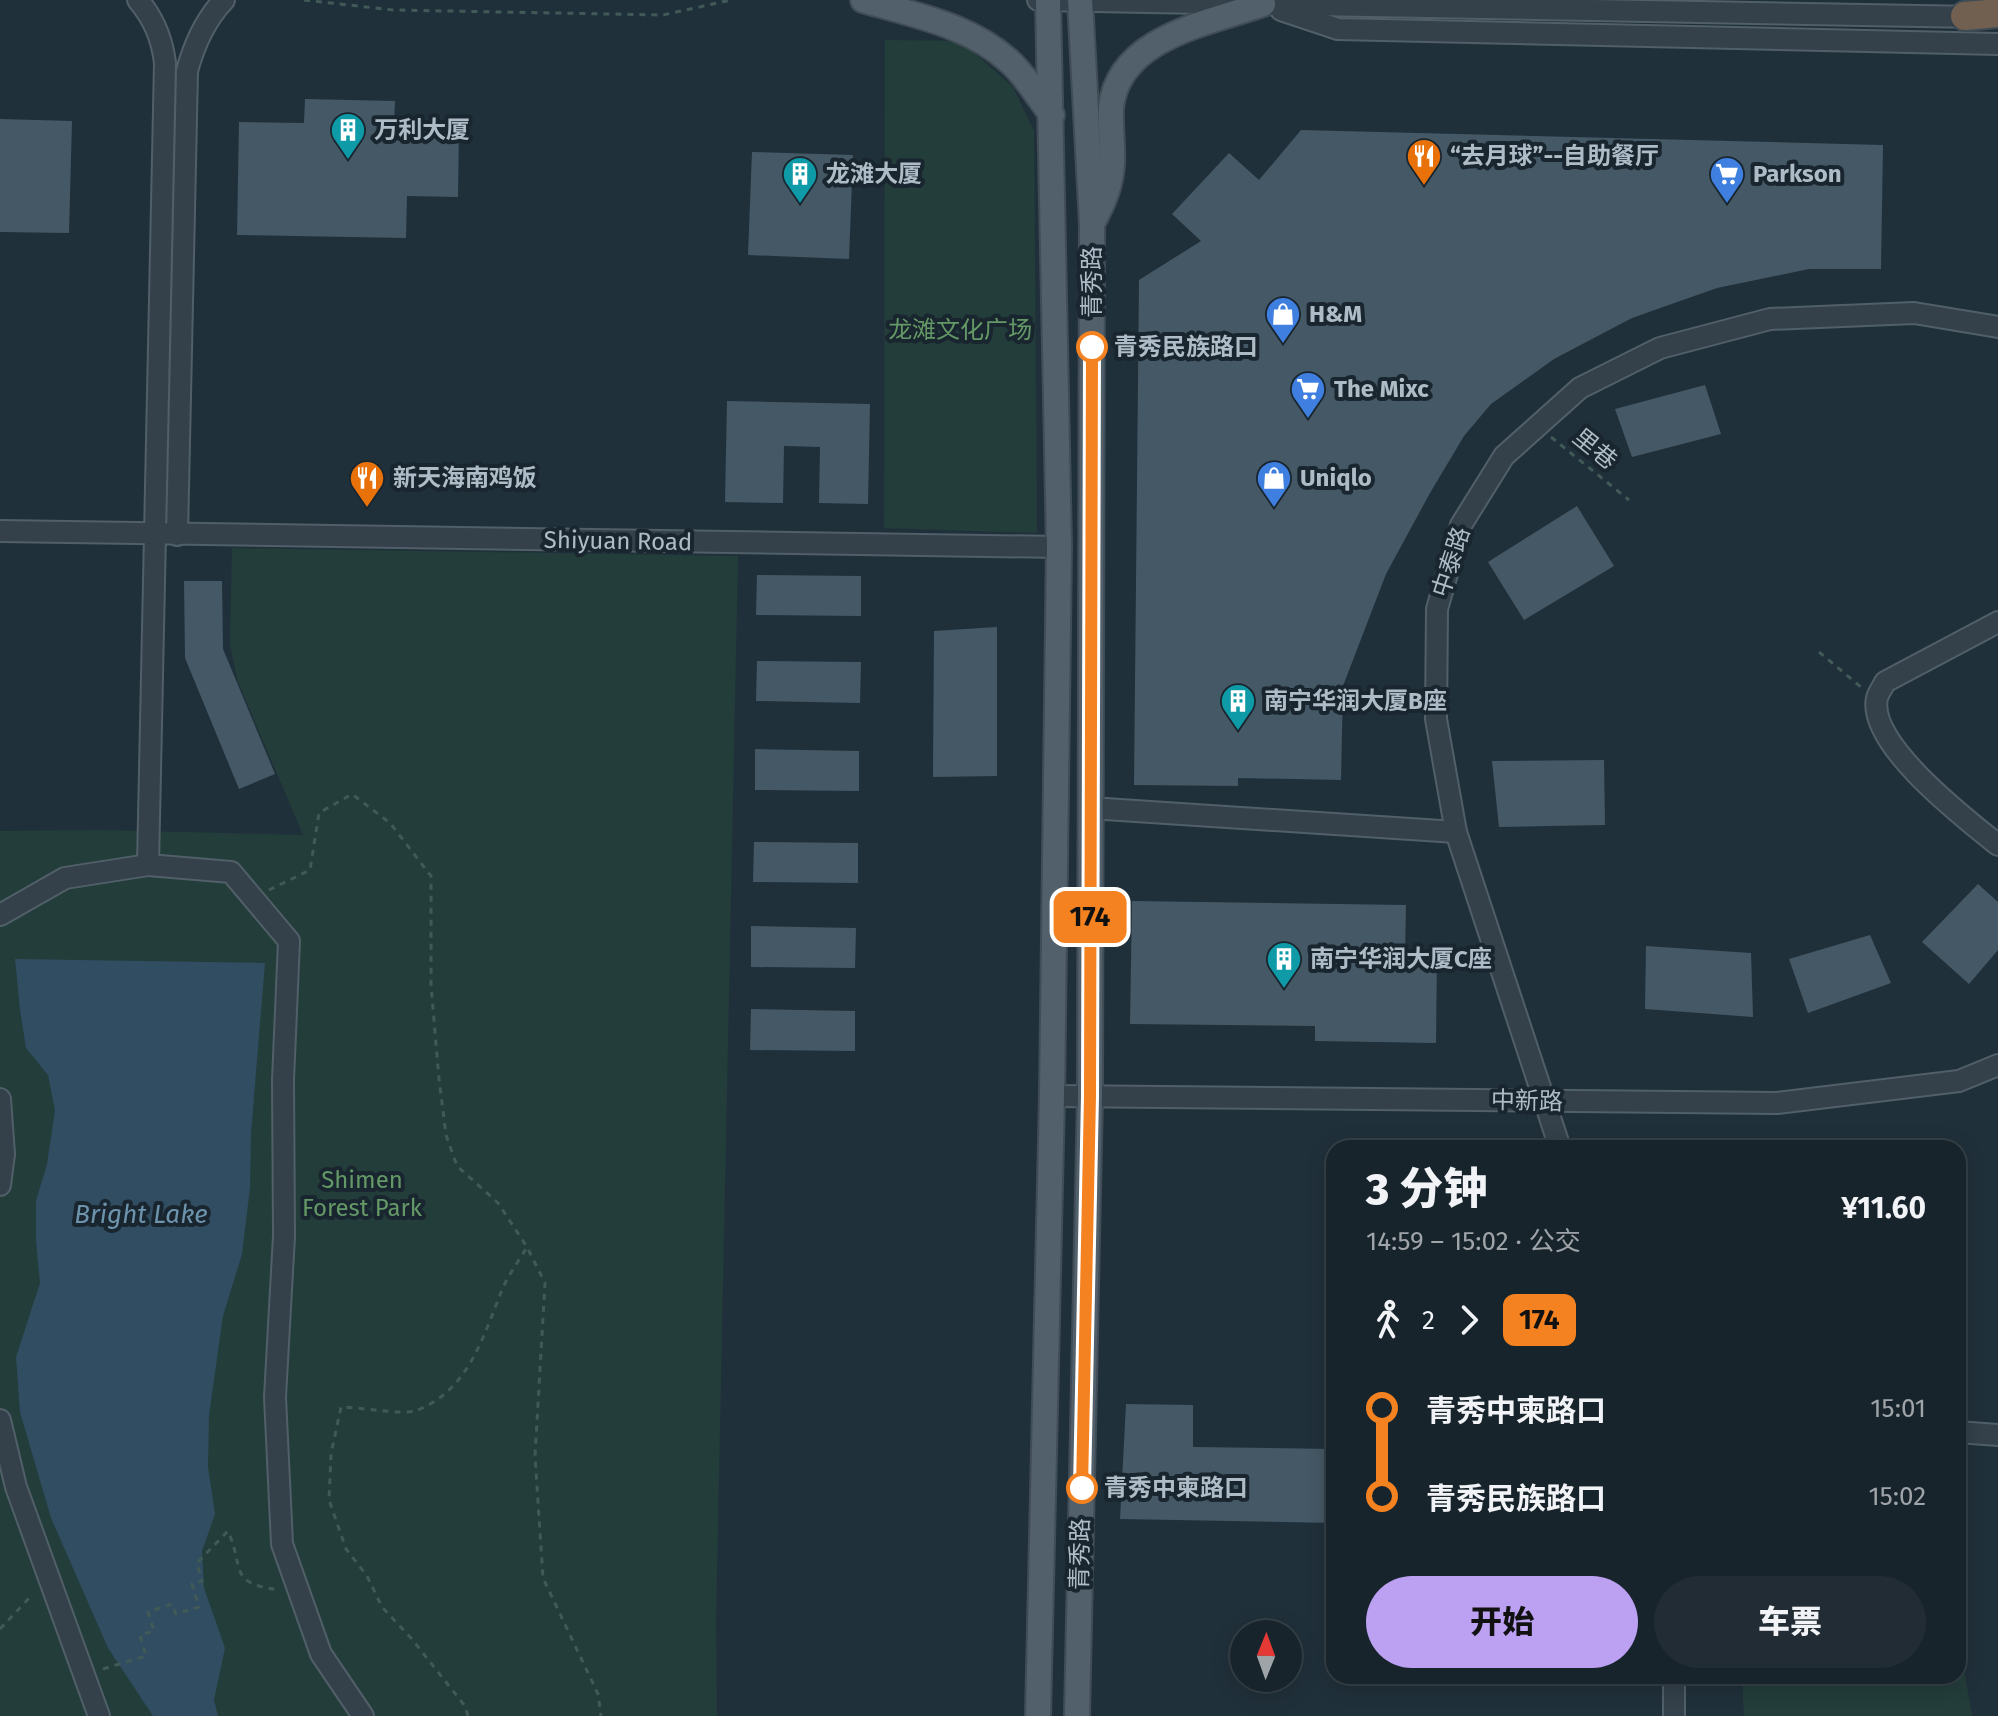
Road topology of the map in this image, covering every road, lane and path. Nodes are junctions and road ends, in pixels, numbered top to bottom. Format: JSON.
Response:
{"nodes":[{"id":1,"x":138,"y":0,"type":"edge"},
{"id":2,"x":224,"y":0,"type":"edge"},
{"id":3,"x":304,"y":0,"type":"edge"},
{"id":4,"x":731,"y":0,"type":"edge"},
{"id":5,"x":863,"y":0,"type":"edge"},
{"id":6,"x":1038,"y":0,"type":"edge"},
{"id":7,"x":1048,"y":0,"type":"edge"},
{"id":8,"x":1080,"y":0,"type":"edge"},
{"id":9,"x":1180,"y":1,"type":"edge"},
{"id":10,"x":1263,"y":4,"type":"junction"},
{"id":11,"x":1965,"y":16,"type":"joint"},
{"id":12,"x":1998,"y":16,"type":"edge"},
{"id":13,"x":1998,"y":44,"type":"edge"},
{"id":14,"x":1052,"y":115,"type":"junction"},
{"id":15,"x":1092,"y":224,"type":"junction"},
{"id":16,"x":1998,"y":327,"type":"edge"},
{"id":17,"x":1538,"y":426,"type":"junction"},
{"id":18,"x":1629,"y":500,"type":"dead end"},
{"id":19,"x":0,"y":531,"type":"edge"},
{"id":20,"x":155,"y":535,"type":"junction"},
{"id":21,"x":177,"y":535,"type":"junction"},
{"id":22,"x":1059,"y":547,"type":"junction"},
{"id":23,"x":1998,"y":622,"type":"edge"},
{"id":24,"x":1819,"y":652,"type":"dead end"},
{"id":25,"x":1877,"y":699,"type":"junction"},
{"id":26,"x":1090,"y":808,"type":"junction"},
{"id":27,"x":1456,"y":832,"type":"junction"},
{"id":28,"x":1998,"y":845,"type":"edge"},
{"id":29,"x":148,"y":865,"type":"junction"},
{"id":30,"x":252,"y":898,"type":"junction"},
{"id":31,"x":0,"y":915,"type":"edge"},
{"id":32,"x":1998,"y":1065,"type":"edge"},
{"id":33,"x":1052,"y":1096,"type":"junction"},
{"id":34,"x":1090,"y":1096,"type":"junction"},
{"id":35,"x":0,"y":1099,"type":"edge"},
{"id":36,"x":1543,"y":1101,"type":"junction"},
{"id":37,"x":1557,"y":1140,"type":"edge"},
{"id":38,"x":0,"y":1185,"type":"edge"},
{"id":39,"x":527,"y":1247,"type":"junction"},
{"id":40,"x":0,"y":1420,"type":"edge"},
{"id":41,"x":1966,"y":1433,"type":"edge"},
{"id":42,"x":1998,"y":1435,"type":"edge"},
{"id":43,"x":49,"y":1577,"type":"junction"},
{"id":44,"x":299,"y":1592,"type":"junction"},
{"id":45,"x":0,"y":1629,"type":"edge"},
{"id":46,"x":115,"y":1665,"type":"dead end"},
{"id":47,"x":1674,"y":1684,"type":"edge"},
{"id":48,"x":99,"y":1716,"type":"edge"},
{"id":49,"x":363,"y":1716,"type":"edge"},
{"id":50,"x":468,"y":1716,"type":"edge"},
{"id":51,"x":601,"y":1716,"type":"edge"},
{"id":52,"x":1038,"y":1716,"type":"edge"},
{"id":53,"x":1077,"y":1716,"type":"edge"},
{"id":54,"x":1674,"y":1716,"type":"edge"}],
"edges":[{"from":1,"to":20,"type":"street"},
{"from":2,"to":21,"type":"street"},
{"from":3,"to":4,"type":"path"},
{"from":5,"to":14,"type":"main road"},
{"from":6,"to":7,"type":"street"},
{"from":7,"to":8,"type":"street"},
{"from":7,"to":14,"type":"main road","name":"青秀路"},
{"from":8,"to":9,"type":"street"},
{"from":8,"to":15,"type":"main road","name":"青秀路"},
{"from":9,"to":10,"type":"street"},
{"from":10,"to":11,"type":"street"},
{"from":10,"to":13,"type":"street"},
{"from":10,"to":15,"type":"main road"},
{"from":11,"to":12,"type":"highway"},
{"from":14,"to":22,"type":"main road","name":"青秀路"},
{"from":15,"to":26,"type":"main road","name":"青秀路"},
{"from":16,"to":17,"type":"street","name":"中泰路"},
{"from":17,"to":18,"type":"path","name":"里巷"},
{"from":17,"to":27,"type":"street","name":"中泰路"},
{"from":19,"to":20,"type":"street","name":"Shiyuan Road"},
{"from":20,"to":21,"type":"street","name":"Shiyuan Road"},
{"from":20,"to":29,"type":"street"},
{"from":21,"to":22,"type":"street","name":"Shiyuan Road"},
{"from":22,"to":33,"type":"main road","name":"青秀路"},
{"from":23,"to":25,"type":"street"},
{"from":24,"to":25,"type":"path"},
{"from":25,"to":28,"type":"street"},
{"from":26,"to":27,"type":"street"},
{"from":26,"to":34,"type":"main road","name":"青秀路"},
{"from":27,"to":36,"type":"street","name":"中泰路"},
{"from":29,"to":30,"type":"street"},
{"from":29,"to":31,"type":"street"},
{"from":30,"to":39,"type":"path"},
{"from":30,"to":44,"type":"street"},
{"from":32,"to":36,"type":"street","name":"中新路"},
{"from":33,"to":34,"type":"street","name":"中新路"},
{"from":33,"to":52,"type":"main road","name":"青秀路"},
{"from":34,"to":36,"type":"street","name":"中新路"},
{"from":34,"to":53,"type":"main road","name":"青秀路"},
{"from":35,"to":38,"type":"street"},
{"from":36,"to":37,"type":"street","name":"中泰路"},
{"from":39,"to":50,"type":"path"},
{"from":39,"to":51,"type":"path"},
{"from":40,"to":43,"type":"street"},
{"from":41,"to":42,"type":"street"},
{"from":43,"to":45,"type":"path"},
{"from":43,"to":48,"type":"street"},
{"from":44,"to":46,"type":"path"},
{"from":44,"to":49,"type":"street"},
{"from":47,"to":54,"type":"street"}]}
